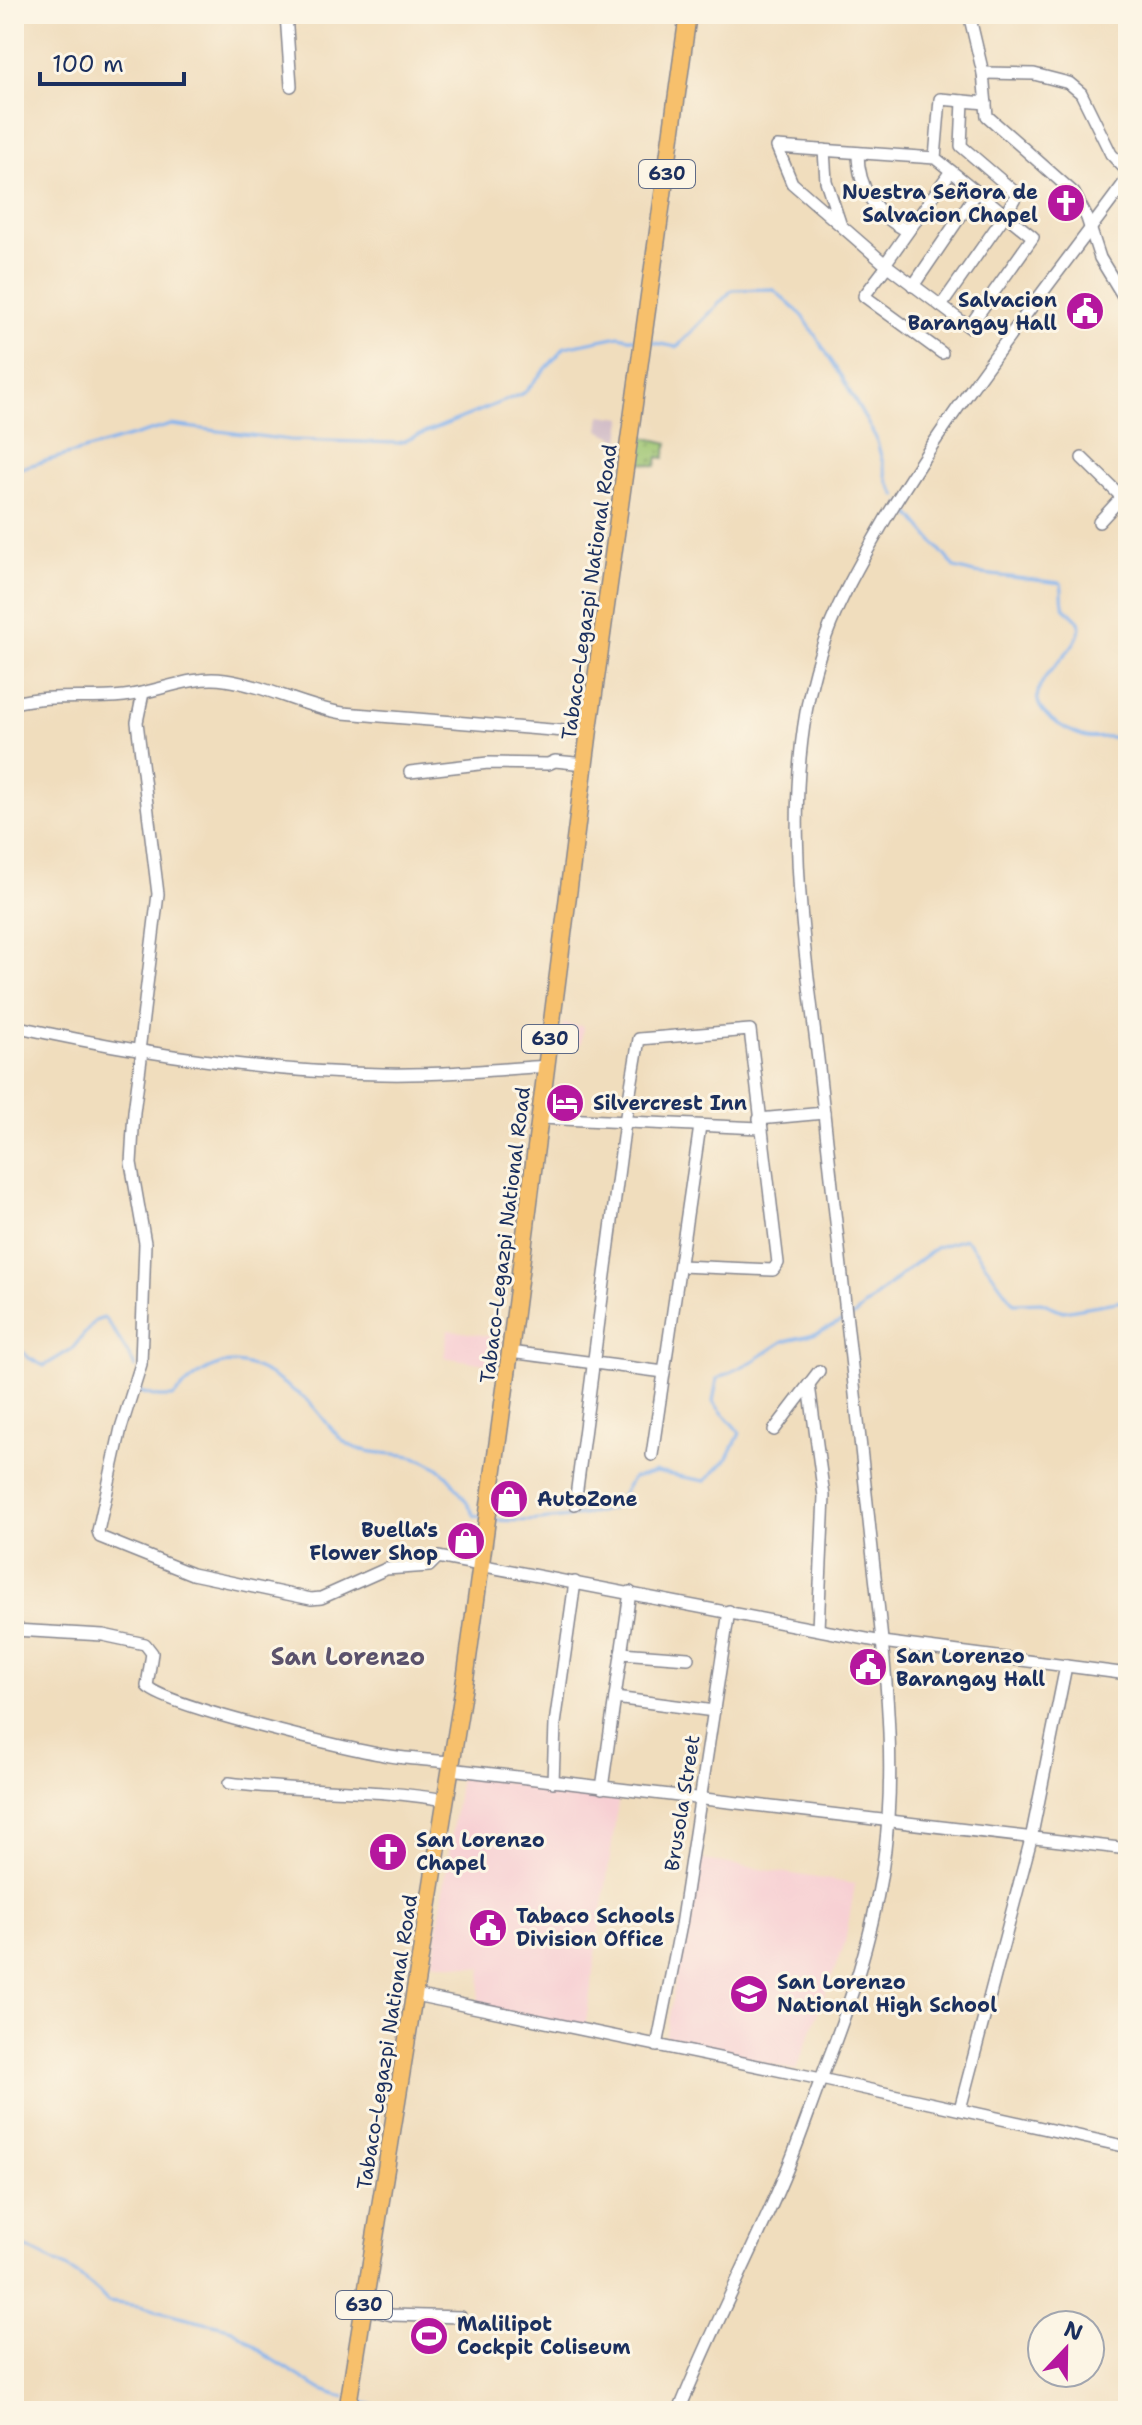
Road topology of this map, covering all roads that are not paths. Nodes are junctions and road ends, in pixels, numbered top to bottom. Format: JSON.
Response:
{"nodes":[{"id":1,"x":286,"y":14,"type":"edge"},
{"id":2,"x":688,"y":14,"type":"edge"},
{"id":3,"x":969,"y":14,"type":"edge"},
{"id":4,"x":983,"y":73,"type":"junction"},
{"id":5,"x":291,"y":86,"type":"dead end"},
{"id":6,"x":963,"y":101,"type":"junction"},
{"id":7,"x":986,"y":103,"type":"junction"},
{"id":8,"x":824,"y":150,"type":"junction"},
{"id":9,"x":858,"y":153,"type":"junction"},
{"id":10,"x":935,"y":158,"type":"junction"},
{"id":11,"x":951,"y":171,"type":"junction"},
{"id":12,"x":1128,"y":172,"type":"edge"},
{"id":13,"x":1128,"y":178,"type":"edge"},
{"id":14,"x":977,"y":192,"type":"junction"},
{"id":15,"x":1005,"y":215,"type":"junction"},
{"id":16,"x":842,"y":226,"type":"junction"},
{"id":17,"x":1091,"y":229,"type":"junction"},
{"id":18,"x":908,"y":231,"type":"junction"},
{"id":19,"x":886,"y":265,"type":"junction"},
{"id":20,"x":913,"y":286,"type":"junction"},
{"id":21,"x":1128,"y":304,"type":"edge"},
{"id":22,"x":941,"y":306,"type":"junction"},
{"id":23,"x":942,"y":353,"type":"dead end"},
{"id":24,"x":1082,"y":458,"type":"dead end"},
{"id":25,"x":1125,"y":500,"type":"edge"},
{"id":26,"x":1099,"y":522,"type":"dead end"},
{"id":27,"x":143,"y":693,"type":"junction"},
{"id":28,"x":14,"y":703,"type":"edge"},
{"id":29,"x":589,"y":733,"type":"junction"},
{"id":30,"x":585,"y":764,"type":"junction"},
{"id":31,"x":410,"y":772,"type":"dead end"},
{"id":32,"x":14,"y":1026,"type":"edge"},
{"id":33,"x":140,"y":1051,"type":"junction"},
{"id":34,"x":547,"y":1066,"type":"junction"},
{"id":35,"x":824,"y":1113,"type":"junction"},
{"id":36,"x":540,"y":1118,"type":"junction"},
{"id":37,"x":625,"y":1122,"type":"junction"},
{"id":38,"x":759,"y":1123,"type":"junction"},
{"id":39,"x":700,"y":1126,"type":"junction"},
{"id":40,"x":680,"y":1266,"type":"junction"},
{"id":41,"x":510,"y":1352,"type":"junction"},
{"id":42,"x":594,"y":1363,"type":"junction"},
{"id":43,"x":819,"y":1371,"type":"dead end"},
{"id":44,"x":664,"y":1372,"type":"junction"},
{"id":45,"x":809,"y":1385,"type":"junction"},
{"id":46,"x":774,"y":1430,"type":"dead end"},
{"id":47,"x":652,"y":1455,"type":"dead end"},
{"id":48,"x":575,"y":1504,"type":"dead end"},
{"id":49,"x":480,"y":1565,"type":"junction"},
{"id":50,"x":575,"y":1582,"type":"junction"},
{"id":51,"x":630,"y":1592,"type":"junction"},
{"id":52,"x":729,"y":1611,"type":"junction"},
{"id":53,"x":818,"y":1629,"type":"junction"},
{"id":54,"x":14,"y":1630,"type":"edge"},
{"id":55,"x":882,"y":1642,"type":"junction"},
{"id":56,"x":621,"y":1653,"type":"junction"},
{"id":57,"x":688,"y":1658,"type":"dead end"},
{"id":58,"x":1066,"y":1666,"type":"junction"},
{"id":59,"x":1128,"y":1674,"type":"edge"},
{"id":60,"x":615,"y":1698,"type":"junction"},
{"id":61,"x":714,"y":1711,"type":"junction"},
{"id":62,"x":451,"y":1765,"type":"junction"},
{"id":63,"x":553,"y":1782,"type":"junction"},
{"id":64,"x":229,"y":1783,"type":"dead end"},
{"id":65,"x":602,"y":1788,"type":"junction"},
{"id":66,"x":445,"y":1800,"type":"junction"},
{"id":67,"x":701,"y":1800,"type":"junction"},
{"id":68,"x":888,"y":1822,"type":"junction"},
{"id":69,"x":1031,"y":1839,"type":"junction"},
{"id":70,"x":1128,"y":1849,"type":"edge"},
{"id":71,"x":415,"y":1995,"type":"junction"},
{"id":72,"x":657,"y":2046,"type":"junction"},
{"id":73,"x":821,"y":2079,"type":"junction"},
{"id":74,"x":960,"y":2109,"type":"junction"},
{"id":75,"x":1128,"y":2147,"type":"edge"},
{"id":76,"x":363,"y":2308,"type":"junction"},
{"id":77,"x":461,"y":2317,"type":"dead end"},
{"id":78,"x":348,"y":2408,"type":"edge"},
{"id":79,"x":679,"y":2411,"type":"edge"}],
"edges":[{"from":1,"to":5,"type":"street"},
{"from":2,"to":29,"type":"main road","name":"Tabaco-Legazpi National Road","number":"630"},
{"from":3,"to":4,"type":"street"},
{"from":4,"to":7,"type":"street"},
{"from":4,"to":12,"type":"street"},
{"from":6,"to":7,"type":"street"},
{"from":6,"to":10,"type":"street"},
{"from":6,"to":15,"type":"street"},
{"from":7,"to":17,"type":"street"},
{"from":8,"to":9,"type":"street"},
{"from":8,"to":16,"type":"street"},
{"from":8,"to":16,"type":"street"},
{"from":9,"to":10,"type":"street"},
{"from":9,"to":18,"type":"street"},
{"from":10,"to":11,"type":"street"},
{"from":11,"to":14,"type":"street"},
{"from":11,"to":18,"type":"street"},
{"from":13,"to":17,"type":"street"},
{"from":14,"to":15,"type":"street"},
{"from":14,"to":20,"type":"street"},
{"from":15,"to":22,"type":"street"},
{"from":15,"to":22,"type":"street"},
{"from":16,"to":19,"type":"street"},
{"from":17,"to":21,"type":"street"},
{"from":17,"to":35,"type":"street"},
{"from":18,"to":19,"type":"street"},
{"from":19,"to":20,"type":"street"},
{"from":19,"to":23,"type":"street"},
{"from":20,"to":22,"type":"street"},
{"from":24,"to":25,"type":"street"},
{"from":25,"to":26,"type":"street"},
{"from":27,"to":28,"type":"street"},
{"from":27,"to":29,"type":"street"},
{"from":27,"to":33,"type":"street"},
{"from":29,"to":30,"type":"main road","name":"Tabaco-Legazpi National Road","number":"630"},
{"from":30,"to":31,"type":"street"},
{"from":30,"to":34,"type":"main road","name":"Tabaco-Legazpi National Road","number":"630"},
{"from":32,"to":33,"type":"street"},
{"from":33,"to":34,"type":"street"},
{"from":33,"to":49,"type":"street"},
{"from":34,"to":36,"type":"main road","name":"Tabaco-Legazpi National Road","number":"630"},
{"from":35,"to":38,"type":"street"},
{"from":35,"to":55,"type":"street"},
{"from":36,"to":37,"type":"street"},
{"from":36,"to":41,"type":"main road","name":"Tabaco-Legazpi National Road","number":"630"},
{"from":37,"to":38,"type":"street"},
{"from":37,"to":39,"type":"street"},
{"from":37,"to":42,"type":"street"},
{"from":38,"to":39,"type":"street"},
{"from":38,"to":40,"type":"street"},
{"from":39,"to":40,"type":"street"},
{"from":40,"to":44,"type":"street"},
{"from":41,"to":42,"type":"street"},
{"from":41,"to":49,"type":"main road","name":"Tabaco-Legazpi National Road","number":"630"},
{"from":42,"to":44,"type":"street"},
{"from":42,"to":48,"type":"street"},
{"from":43,"to":45,"type":"street"},
{"from":44,"to":47,"type":"street"},
{"from":45,"to":46,"type":"street"},
{"from":45,"to":53,"type":"street"},
{"from":49,"to":50,"type":"street"},
{"from":49,"to":62,"type":"main road","name":"Tabaco-Legazpi National Road","number":"630"},
{"from":50,"to":51,"type":"street"},
{"from":50,"to":63,"type":"street"},
{"from":51,"to":52,"type":"street"},
{"from":51,"to":56,"type":"street"},
{"from":52,"to":53,"type":"street"},
{"from":52,"to":61,"type":"street","name":"Brusola Street"},
{"from":53,"to":55,"type":"street"},
{"from":54,"to":62,"type":"street"},
{"from":55,"to":58,"type":"street"},
{"from":55,"to":68,"type":"street"},
{"from":56,"to":57,"type":"street"},
{"from":56,"to":60,"type":"street"},
{"from":58,"to":59,"type":"street"},
{"from":58,"to":69,"type":"street"},
{"from":60,"to":61,"type":"street"},
{"from":60,"to":65,"type":"street"},
{"from":61,"to":67,"type":"street","name":"Brusola Street"},
{"from":62,"to":63,"type":"street"},
{"from":62,"to":66,"type":"main road","name":"Tabaco-Legazpi National Road","number":"630"},
{"from":63,"to":65,"type":"street"},
{"from":64,"to":66,"type":"street"},
{"from":65,"to":67,"type":"street"},
{"from":66,"to":71,"type":"main road","name":"Tabaco-Legazpi National Road","number":"630"},
{"from":67,"to":68,"type":"street"},
{"from":67,"to":72,"type":"street","name":"Brusola Street"},
{"from":68,"to":69,"type":"street"},
{"from":68,"to":73,"type":"street"},
{"from":69,"to":70,"type":"street"},
{"from":69,"to":74,"type":"street"},
{"from":71,"to":72,"type":"street"},
{"from":71,"to":76,"type":"main road","name":"Tabaco-Legazpi National Road","number":"630"},
{"from":72,"to":73,"type":"street"},
{"from":73,"to":74,"type":"street"},
{"from":73,"to":79,"type":"street"},
{"from":74,"to":75,"type":"street"},
{"from":76,"to":77,"type":"street"},
{"from":76,"to":78,"type":"main road","name":"Tabaco-Legazpi National Road","number":"630"}]}
